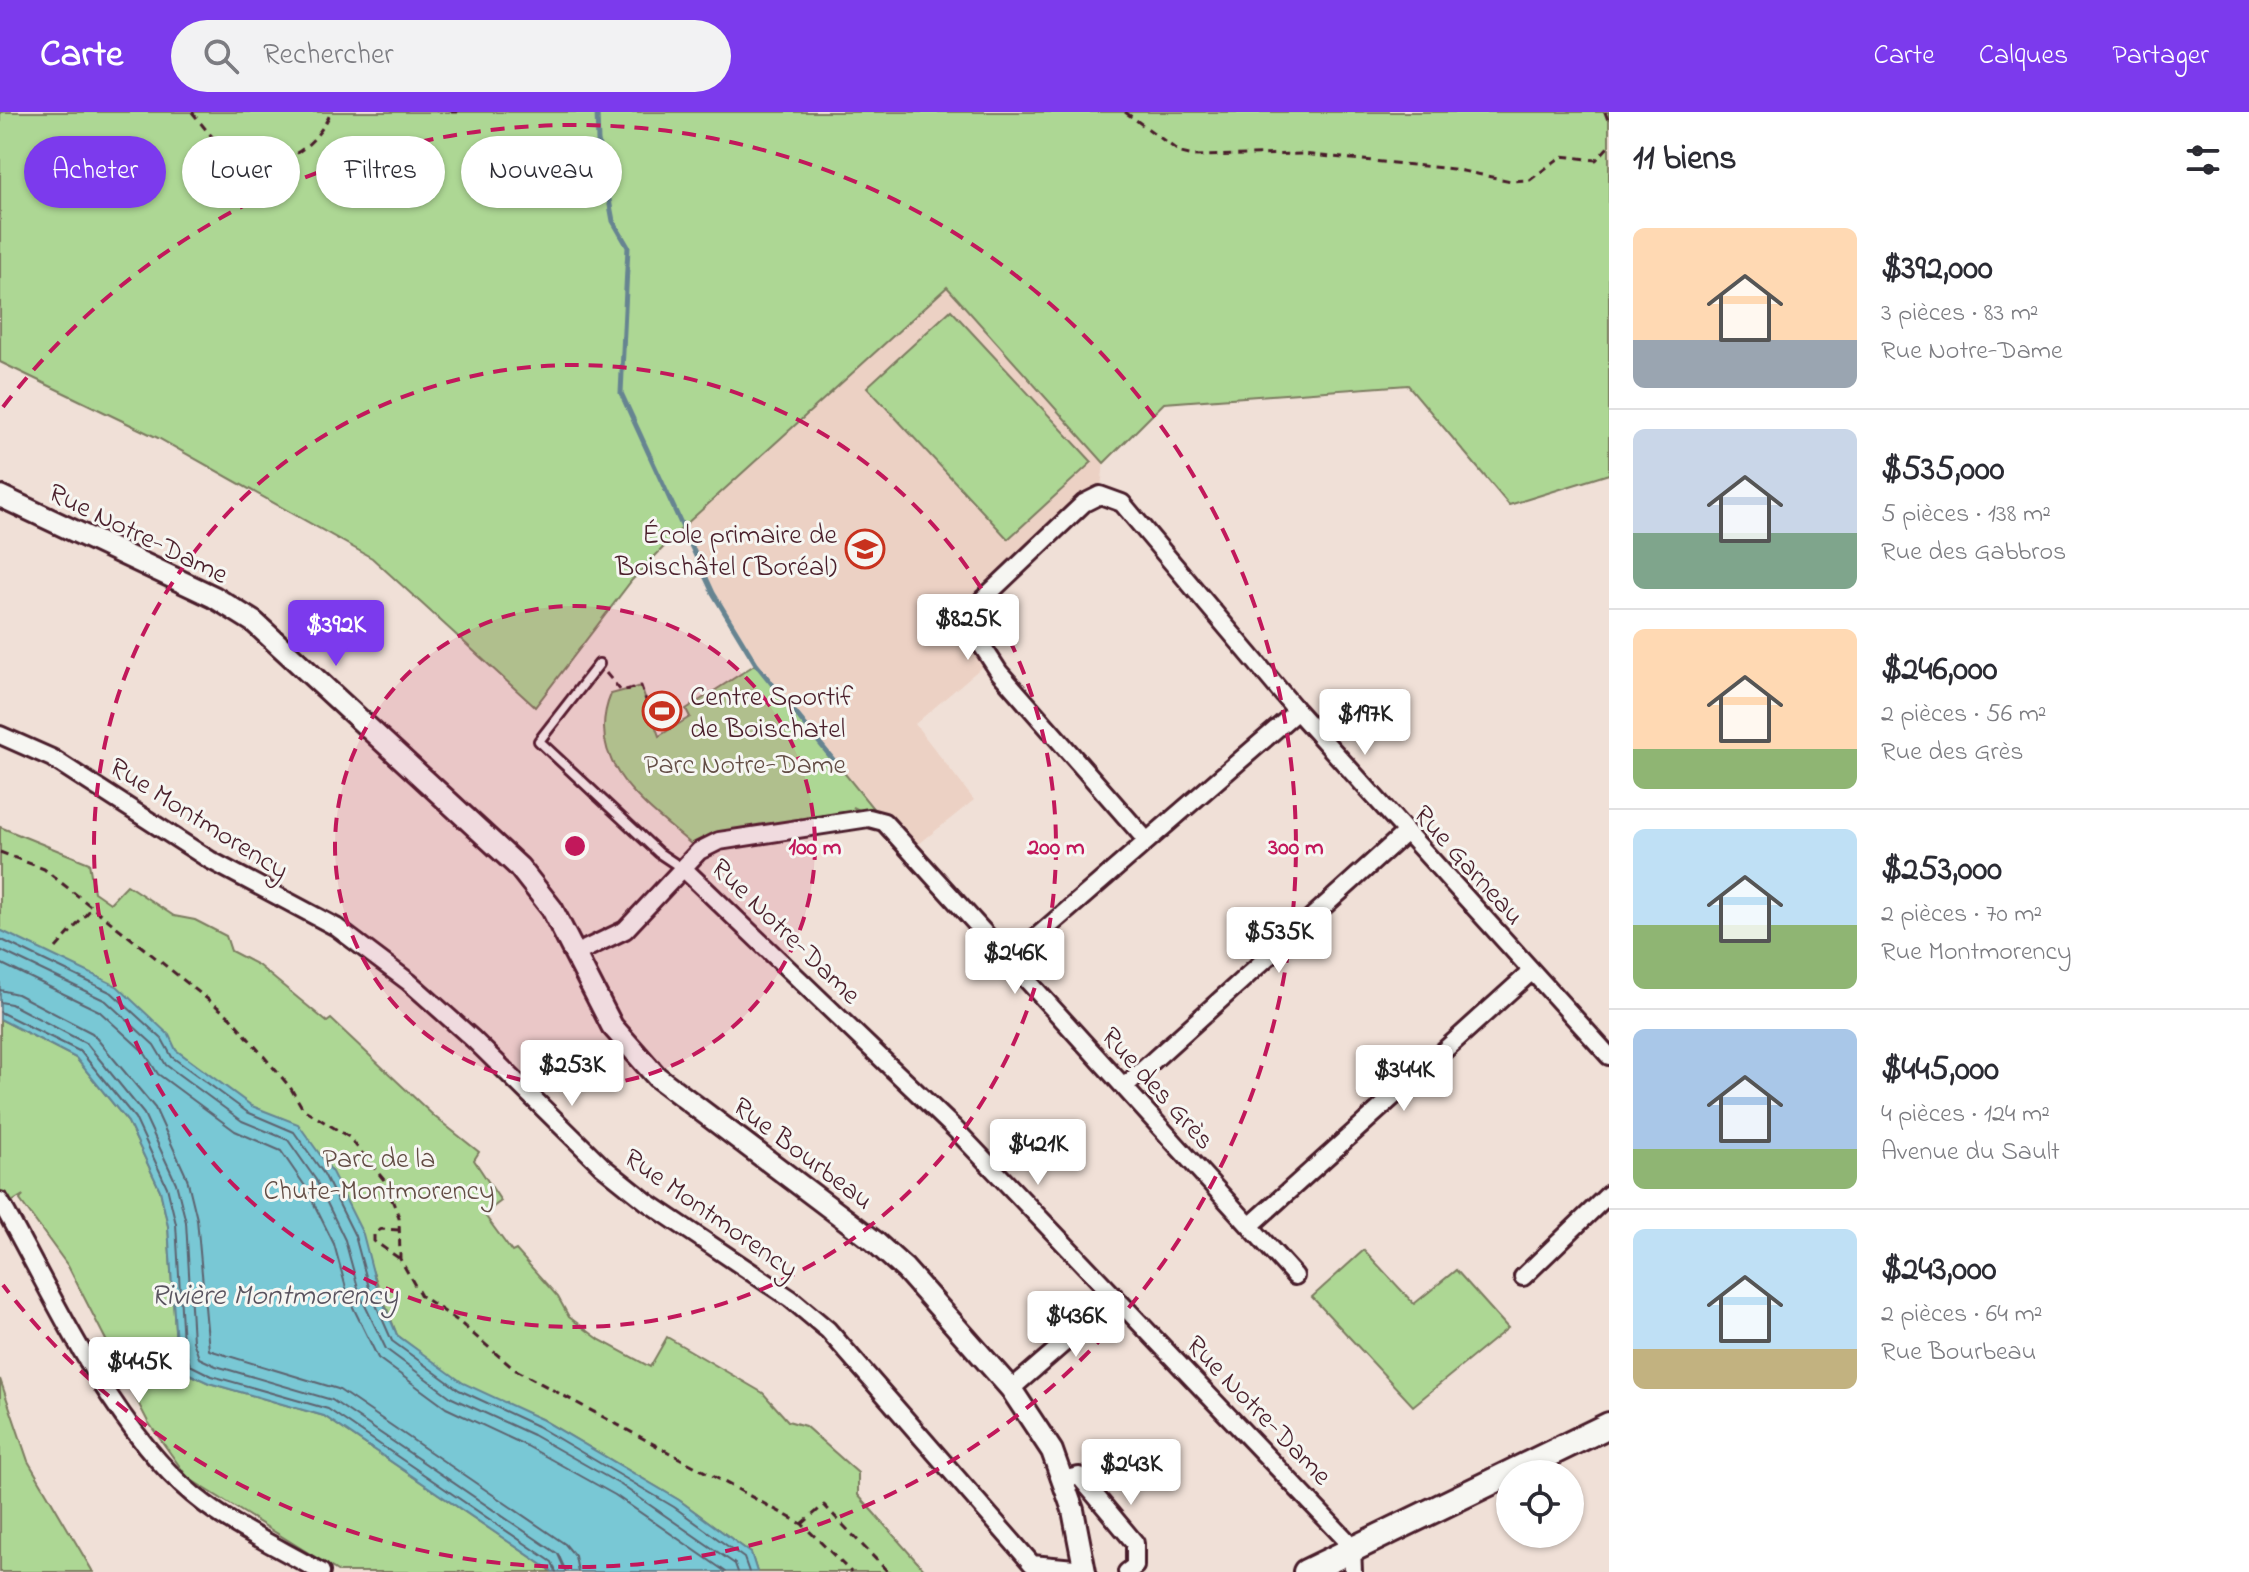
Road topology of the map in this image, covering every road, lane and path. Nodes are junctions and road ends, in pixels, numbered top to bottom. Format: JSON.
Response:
{"nodes":[{"id":1,"x":192,"y":112,"type":"edge"},
{"id":2,"x":331,"y":112,"type":"edge"},
{"id":3,"x":451,"y":112,"type":"edge"},
{"id":4,"x":458,"y":112,"type":"edge"},
{"id":5,"x":1125,"y":112,"type":"edge"},
{"id":6,"x":1605,"y":112,"type":"edge"},
{"id":7,"x":1609,"y":123,"type":"edge"},
{"id":8,"x":1609,"y":146,"type":"edge"},
{"id":9,"x":0,"y":496,"type":"edge"},
{"id":10,"x":599,"y":664,"type":"joint"},
{"id":11,"x":1297,"y":711,"type":"junction"},
{"id":12,"x":650,"y":712,"type":"dead end"},
{"id":13,"x":0,"y":735,"type":"edge"},
{"id":14,"x":1406,"y":832,"type":"junction"},
{"id":15,"x":1147,"y":841,"type":"junction"},
{"id":16,"x":0,"y":852,"type":"edge"},
{"id":17,"x":684,"y":869,"type":"junction"},
{"id":18,"x":91,"y":909,"type":"junction"},
{"id":19,"x":56,"y":948,"type":"dead end"},
{"id":20,"x":575,"y":954,"type":"junction"},
{"id":21,"x":1010,"y":960,"type":"junction"},
{"id":22,"x":1532,"y":971,"type":"junction"},
{"id":23,"x":1609,"y":1056,"type":"edge"},
{"id":24,"x":1124,"y":1087,"type":"junction"},
{"id":25,"x":1609,"y":1194,"type":"edge"},
{"id":26,"x":0,"y":1201,"type":"edge"},
{"id":27,"x":1250,"y":1226,"type":"junction"},
{"id":28,"x":399,"y":1230,"type":"junction"},
{"id":29,"x":400,"y":1259,"type":"junction"},
{"id":30,"x":1295,"y":1276,"type":"dead end"},
{"id":31,"x":1523,"y":1277,"type":"dead end"},
{"id":32,"x":1116,"y":1298,"type":"junction"},
{"id":33,"x":1011,"y":1389,"type":"junction"},
{"id":34,"x":1609,"y":1425,"type":"edge"},
{"id":35,"x":1062,"y":1480,"type":"junction"},
{"id":36,"x":802,"y":1524,"type":"junction"},
{"id":37,"x":1352,"y":1546,"type":"junction"},
{"id":38,"x":1085,"y":1570,"type":"edge"},
{"id":39,"x":321,"y":1572,"type":"edge"},
{"id":40,"x":851,"y":1572,"type":"edge"},
{"id":41,"x":888,"y":1572,"type":"edge"},
{"id":42,"x":1127,"y":1572,"type":"edge"},
{"id":43,"x":1306,"y":1572,"type":"edge"},
{"id":44,"x":1353,"y":1572,"type":"edge"}],
"edges":[{"from":1,"to":2,"type":"path"},
{"from":3,"to":4,"type":"path"},
{"from":5,"to":8,"type":"path"},
{"from":6,"to":7,"type":"path"},
{"from":9,"to":20,"type":"street","name":"Rue Notre-Dame"},
{"from":10,"to":12,"type":"path"},
{"from":10,"to":17,"type":"lane"},
{"from":11,"to":14,"type":"street","name":"Rue Garneau"},
{"from":11,"to":15,"type":"street"},
{"from":11,"to":15,"type":"street","name":"Rue Garneau"},
{"from":13,"to":38,"type":"street","name":"Rue Montmorency"},
{"from":14,"to":22,"type":"street","name":"Rue Garneau"},
{"from":14,"to":24,"type":"street"},
{"from":15,"to":21,"type":"street"},
{"from":16,"to":18,"type":"path"},
{"from":17,"to":20,"type":"street","name":"Rue Notre-Dame"},
{"from":17,"to":21,"type":"street","name":"Rue des Grès"},
{"from":17,"to":32,"type":"street","name":"Rue Notre-Dame"},
{"from":18,"to":19,"type":"path"},
{"from":18,"to":28,"type":"path"},
{"from":20,"to":33,"type":"street","name":"Rue Bourbeau"},
{"from":21,"to":24,"type":"street","name":"Rue des Grès"},
{"from":22,"to":23,"type":"street","name":"Rue Garneau"},
{"from":22,"to":27,"type":"street"},
{"from":24,"to":27,"type":"street","name":"Rue des Grès"},
{"from":25,"to":31,"type":"street"},
{"from":26,"to":39,"type":"street"},
{"from":27,"to":30,"type":"street","name":"Rue des Grès"},
{"from":28,"to":29,"type":"path"},
{"from":28,"to":29,"type":"path"},
{"from":29,"to":36,"type":"path"},
{"from":32,"to":33,"type":"street"},
{"from":32,"to":37,"type":"street","name":"Rue Notre-Dame"},
{"from":33,"to":35,"type":"street","name":"Rue Bourbeau"},
{"from":34,"to":37,"type":"main road"},
{"from":35,"to":38,"type":"street","name":"Rue Bourbeau"},
{"from":35,"to":42,"type":"street"},
{"from":36,"to":40,"type":"path"},
{"from":36,"to":41,"type":"path"},
{"from":37,"to":43,"type":"main road"},
{"from":37,"to":44,"type":"street"}]}
